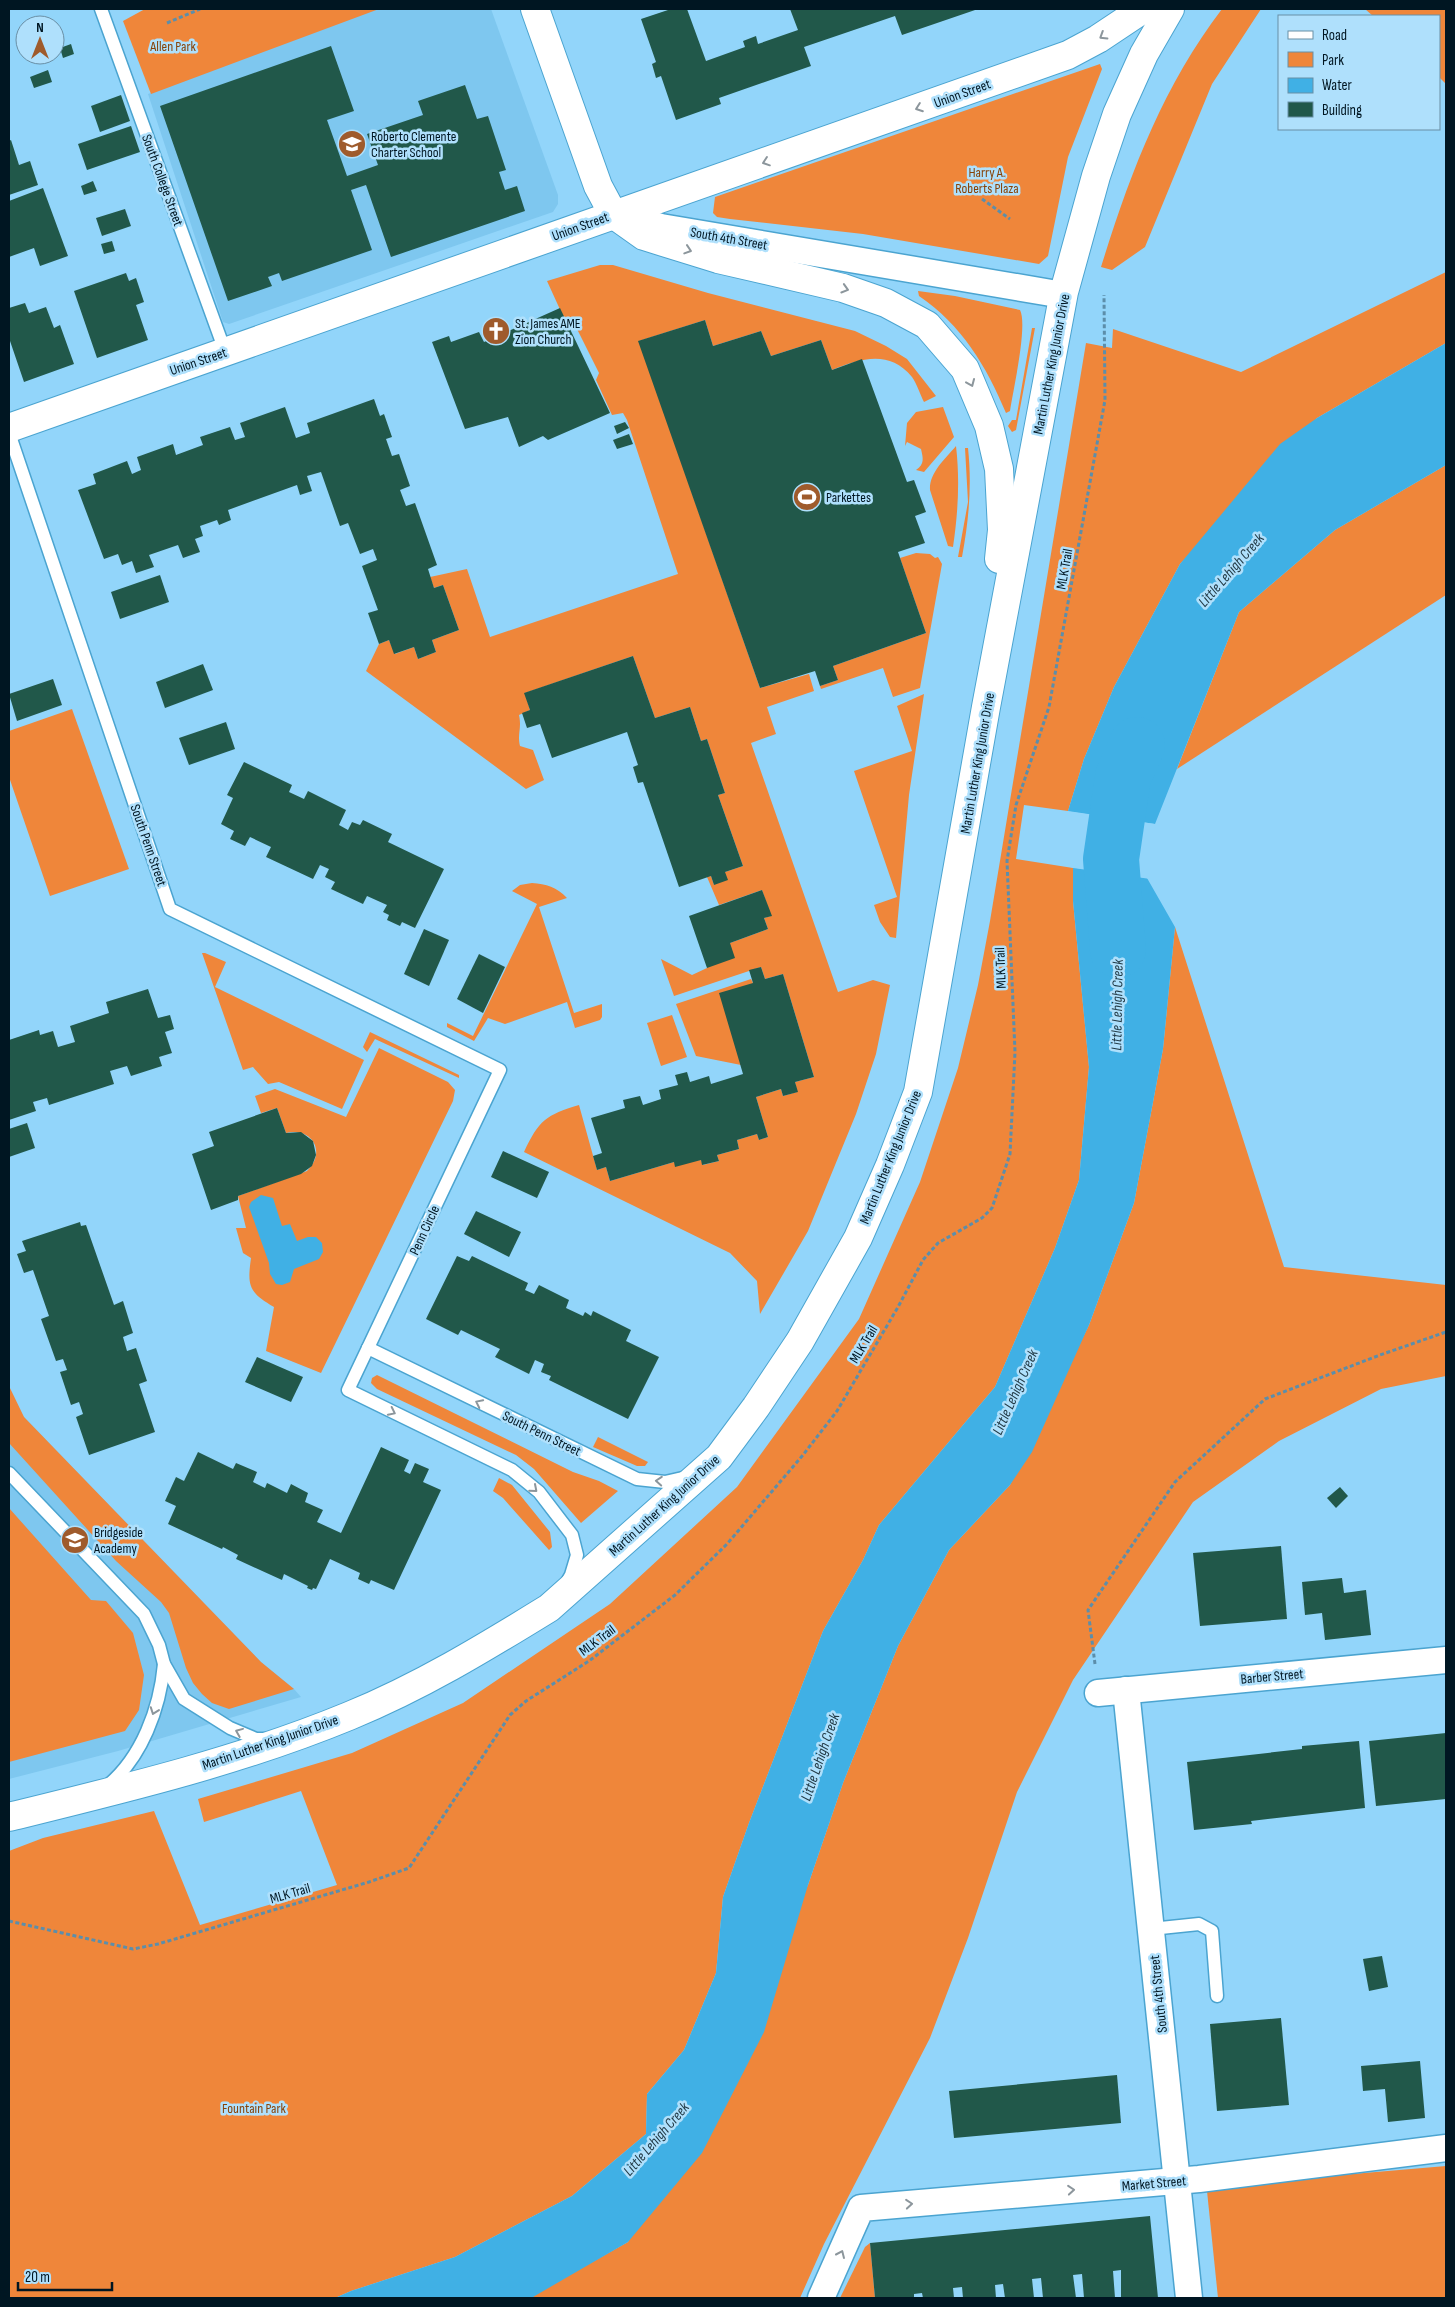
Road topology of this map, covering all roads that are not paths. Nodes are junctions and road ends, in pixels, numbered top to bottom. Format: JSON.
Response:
{"nodes":[{"id":1,"x":101,"y":9,"type":"edge"},
{"id":2,"x":535,"y":9,"type":"edge"},
{"id":3,"x":1143,"y":9,"type":"edge"},
{"id":4,"x":1170,"y":9,"type":"edge"},
{"id":5,"x":614,"y":214,"type":"junction"},
{"id":6,"x":1063,"y":295,"type":"junction"},
{"id":7,"x":225,"y":352,"type":"junction"},
{"id":8,"x":9,"y":428,"type":"edge"},
{"id":9,"x":9,"y":433,"type":"edge"},
{"id":10,"x":986,"y":707,"type":"junction"},
{"id":11,"x":500,"y":1070,"type":"joint"},
{"id":12,"x":368,"y":1348,"type":"junction"},
{"id":13,"x":719,"y":1457,"type":"junction"},
{"id":14,"x":9,"y":1473,"type":"edge"},
{"id":15,"x":549,"y":1608,"type":"junction"},
{"id":16,"x":1446,"y":1660,"type":"edge"},
{"id":17,"x":164,"y":1664,"type":"junction"},
{"id":18,"x":1126,"y":1690,"type":"junction"},
{"id":19,"x":1098,"y":1693,"type":"road end"},
{"id":20,"x":286,"y":1740,"type":"junction"},
{"id":21,"x":93,"y":1796,"type":"junction"},
{"id":22,"x":9,"y":1817,"type":"edge"},
{"id":23,"x":1151,"y":1929,"type":"junction"},
{"id":24,"x":1217,"y":1996,"type":"dead end"},
{"id":25,"x":1446,"y":2148,"type":"edge"},
{"id":26,"x":1177,"y":2181,"type":"junction"},
{"id":27,"x":821,"y":2298,"type":"edge"},
{"id":28,"x":1189,"y":2298,"type":"edge"}],
"edges":[{"from":1,"to":7,"type":"lane","name":"South College Street"},
{"from":2,"to":5,"type":"main road"},
{"from":3,"to":5,"type":"main road","name":"Union Street","one_way":true},
{"from":4,"to":6,"type":"main road","name":"Martin Luther King Junior Drive"},
{"from":5,"to":6,"type":"street","name":"South 4th Street"},
{"from":5,"to":7,"type":"main road","name":"Union Street"},
{"from":5,"to":10,"type":"main road","one_way":true},
{"from":6,"to":10,"type":"main road","name":"Martin Luther King Junior Drive"},
{"from":7,"to":8,"type":"main road","name":"Union Street"},
{"from":9,"to":11,"type":"lane","name":"South Penn Street"},
{"from":10,"to":13,"type":"main road","name":"Martin Luther King Junior Drive"},
{"from":11,"to":12,"type":"lane","name":"Penn Circle"},
{"from":13,"to":12,"type":"lane","name":"South Penn Street","one_way":true},
{"from":12,"to":15,"type":"lane","name":"Penn Circle","one_way":true},
{"from":13,"to":15,"type":"main road","name":"Martin Luther King Junior Drive"},
{"from":14,"to":17,"type":"lane"},
{"from":15,"to":20,"type":"main road","name":"Martin Luther King Junior Drive"},
{"from":16,"to":18,"type":"street","name":"Barber Street"},
{"from":20,"to":17,"type":"lane","one_way":true},
{"from":17,"to":21,"type":"lane","one_way":true},
{"from":18,"to":19,"type":"street","name":"Barber Street"},
{"from":18,"to":23,"type":"street","name":"South 4th Street"},
{"from":20,"to":21,"type":"main road","name":"Martin Luther King Junior Drive"},
{"from":21,"to":22,"type":"main road","name":"Martin Luther King Junior Drive"},
{"from":23,"to":24,"type":"lane"},
{"from":23,"to":26,"type":"street","name":"South 4th Street"},
{"from":25,"to":26,"type":"street","name":"Market Street"},
{"from":27,"to":26,"type":"street","name":"Market Street","one_way":true},
{"from":26,"to":28,"type":"street","name":"South 4th Street"}]}
